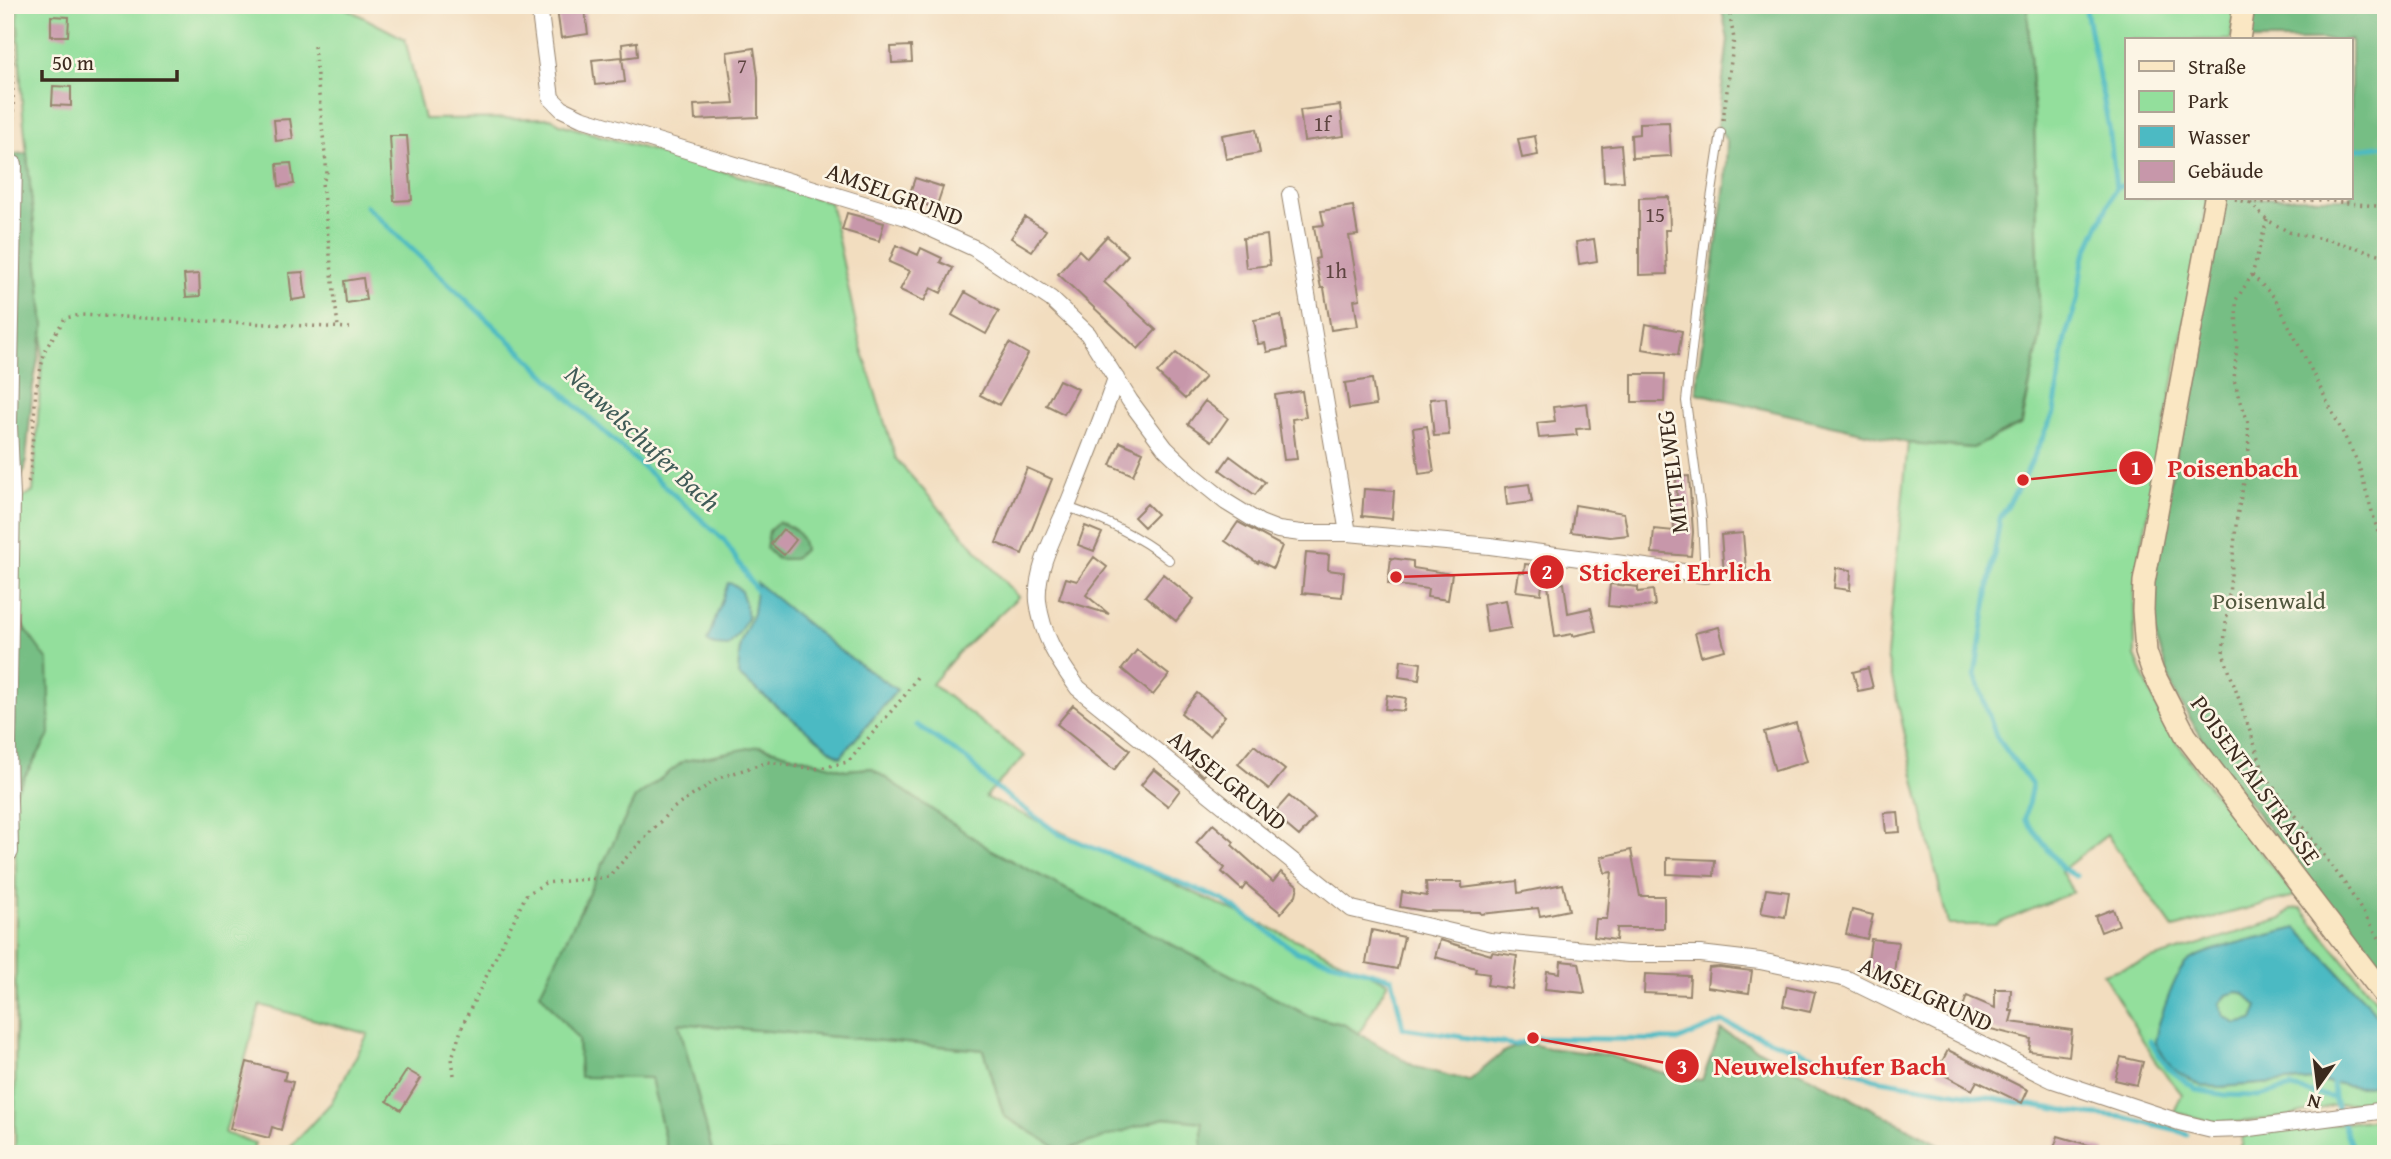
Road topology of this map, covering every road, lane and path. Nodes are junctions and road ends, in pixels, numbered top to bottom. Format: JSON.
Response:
{"nodes":[{"id":1,"x":11,"y":5,"type":"edge"},
{"id":2,"x":539,"y":5,"type":"edge"},
{"id":3,"x":1728,"y":5,"type":"edge"},
{"id":4,"x":2244,"y":5,"type":"edge"},
{"id":5,"x":2239,"y":38,"type":"edge"},
{"id":6,"x":314,"y":46,"type":"dead end"},
{"id":7,"x":1721,"y":133,"type":"joint"},
{"id":8,"x":10,"y":162,"type":"edge"},
{"id":9,"x":1290,"y":195,"type":"dead end"},
{"id":10,"x":2215,"y":200,"type":"edge"},
{"id":11,"x":2236,"y":200,"type":"edge"},
{"id":12,"x":2250,"y":203,"type":"junction"},
{"id":13,"x":2386,"y":207,"type":"edge"},
{"id":14,"x":2267,"y":220,"type":"junction"},
{"id":15,"x":2386,"y":256,"type":"edge"},
{"id":16,"x":2252,"y":275,"type":"junction"},
{"id":17,"x":338,"y":327,"type":"junction"},
{"id":18,"x":350,"y":328,"type":"dead end"},
{"id":19,"x":1116,"y":378,"type":"junction"},
{"id":20,"x":12,"y":497,"type":"junction"},
{"id":21,"x":1066,"y":507,"type":"junction"},
{"id":22,"x":1348,"y":533,"type":"junction"},
{"id":23,"x":1169,"y":561,"type":"dead end"},
{"id":24,"x":2386,"y":561,"type":"edge"},
{"id":25,"x":1705,"y":575,"type":"joint"},
{"id":26,"x":917,"y":677,"type":"dead end"},
{"id":27,"x":10,"y":852,"type":"joint"},
{"id":28,"x":2386,"y":948,"type":"edge"},
{"id":29,"x":2386,"y":997,"type":"edge"},
{"id":30,"x":454,"y":1075,"type":"dead end"},
{"id":31,"x":2386,"y":1110,"type":"edge"},
{"id":32,"x":7,"y":1154,"type":"edge"}],
"edges":[{"from":1,"to":8,"type":"path"},
{"from":2,"to":19,"type":"street","name":"AMSELGRUND"},
{"from":3,"to":7,"type":"path"},
{"from":4,"to":5,"type":"main road"},
{"from":6,"to":17,"type":"path"},
{"from":7,"to":25,"type":"lane","name":"MITTELWEG"},
{"from":8,"to":20,"type":"street"},
{"from":9,"to":22,"type":"street"},
{"from":10,"to":29,"type":"main road","name":"POISENTALSTRASSE"},
{"from":11,"to":12,"type":"path"},
{"from":12,"to":13,"type":"path"},
{"from":12,"to":14,"type":"path"},
{"from":14,"to":15,"type":"path"},
{"from":14,"to":16,"type":"path"},
{"from":16,"to":24,"type":"path"},
{"from":16,"to":28,"type":"path"},
{"from":17,"to":18,"type":"path"},
{"from":17,"to":20,"type":"path"},
{"from":19,"to":21,"type":"street","name":"AMSELGRUND"},
{"from":19,"to":22,"type":"street","name":"MITTELWEG"},
{"from":20,"to":27,"type":"street"},
{"from":21,"to":23,"type":"lane"},
{"from":21,"to":31,"type":"street","name":"AMSELGRUND"},
{"from":22,"to":25,"type":"street","name":"MITTELWEG"},
{"from":26,"to":30,"type":"path"},
{"from":27,"to":32,"type":"path"}]}
